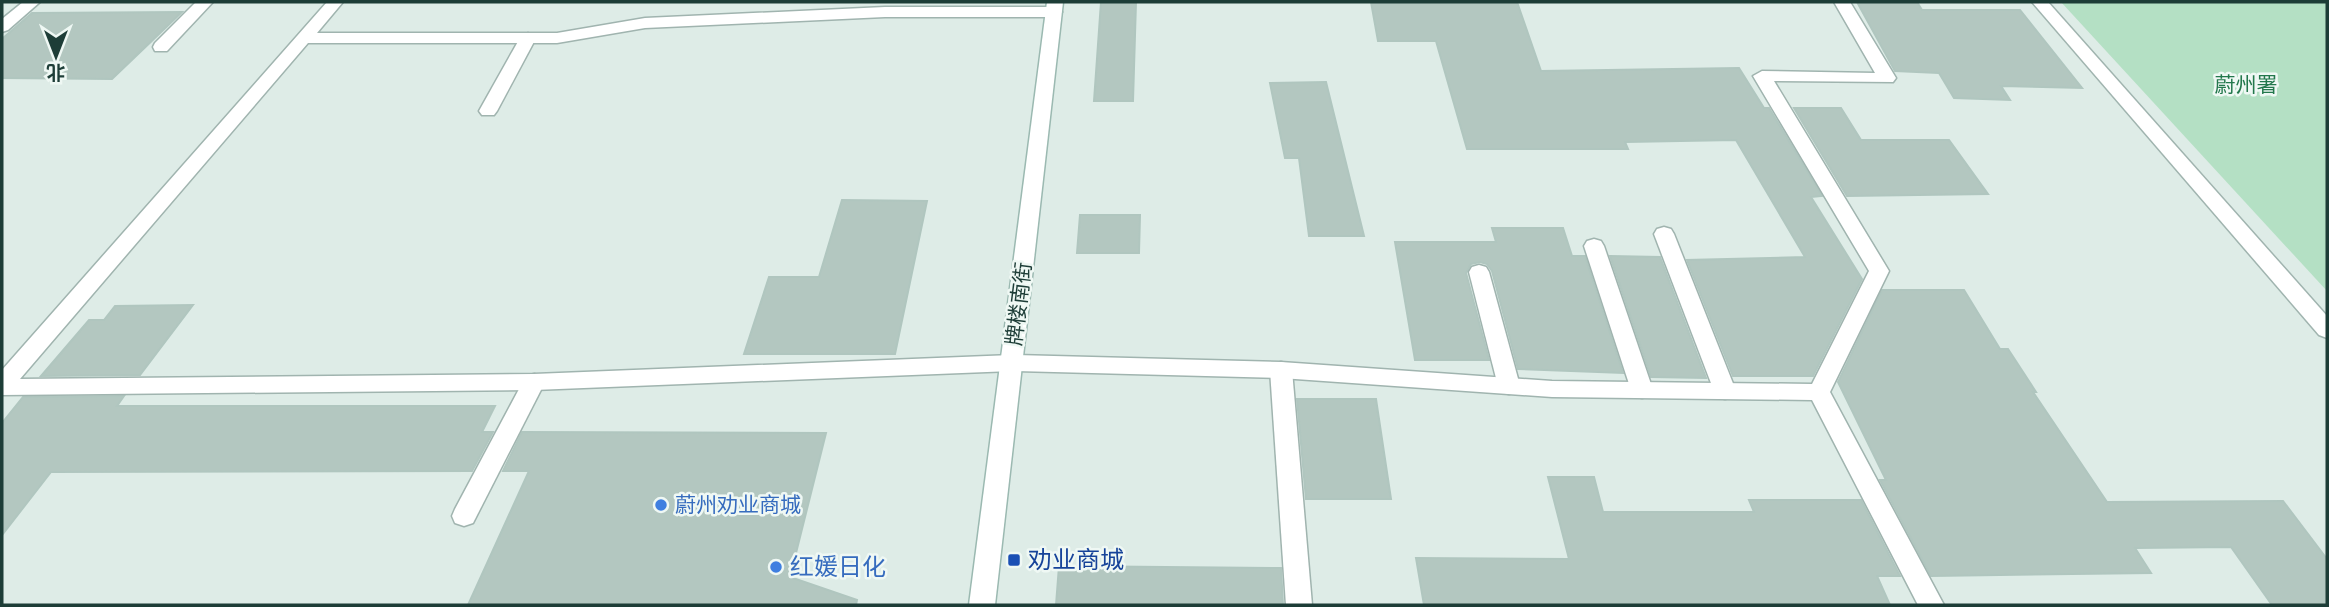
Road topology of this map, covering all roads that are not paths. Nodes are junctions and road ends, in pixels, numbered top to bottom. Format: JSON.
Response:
{"nodes":[{"id":1,"x":32,"y":2,"type":"edge"},
{"id":2,"x":205,"y":2,"type":"edge"},
{"id":3,"x":335,"y":2,"type":"edge"},
{"id":4,"x":1842,"y":2,"type":"edge"},
{"id":5,"x":2040,"y":2,"type":"edge"},
{"id":6,"x":1055,"y":7,"type":"edge"},
{"id":7,"x":2,"y":27,"type":"edge"},
{"id":8,"x":304,"y":38,"type":"junction"},
{"id":9,"x":528,"y":38,"type":"junction"},
{"id":10,"x":162,"y":47,"type":"dead end"},
{"id":11,"x":488,"y":111,"type":"dead end"},
{"id":12,"x":1664,"y":234,"type":"dead end"},
{"id":13,"x":1594,"y":246,"type":"dead end"},
{"id":14,"x":1479,"y":272,"type":"dead end"},
{"id":15,"x":2327,"y":330,"type":"edge"},
{"id":16,"x":1012,"y":363,"type":"junction"},
{"id":17,"x":1281,"y":370,"type":"junction"},
{"id":18,"x":534,"y":382,"type":"junction"},
{"id":19,"x":2,"y":386,"type":"edge"},
{"id":20,"x":1509,"y":386,"type":"junction"},
{"id":21,"x":1642,"y":390,"type":"junction"},
{"id":22,"x":1725,"y":391,"type":"junction"},
{"id":23,"x":1819,"y":392,"type":"junction"},
{"id":24,"x":464,"y":516,"type":"dead end"},
{"id":25,"x":982,"y":605,"type":"edge"},
{"id":26,"x":1299,"y":605,"type":"edge"},
{"id":27,"x":1931,"y":605,"type":"edge"}],
"edges":[{"from":1,"to":7,"type":"street"},
{"from":2,"to":10,"type":"street"},
{"from":3,"to":8,"type":"street"},
{"from":4,"to":23,"type":"street"},
{"from":5,"to":15,"type":"street"},
{"from":6,"to":9,"type":"street"},
{"from":6,"to":16,"type":"street","name":"牌楼南街"},
{"from":8,"to":9,"type":"street"},
{"from":8,"to":19,"type":"street"},
{"from":9,"to":11,"type":"street"},
{"from":12,"to":22,"type":"street"},
{"from":13,"to":21,"type":"street"},
{"from":14,"to":20,"type":"street"},
{"from":16,"to":17,"type":"street"},
{"from":16,"to":18,"type":"street"},
{"from":16,"to":25,"type":"street","name":"牌楼南街"},
{"from":17,"to":20,"type":"street"},
{"from":17,"to":26,"type":"street"},
{"from":18,"to":19,"type":"street"},
{"from":18,"to":24,"type":"street"},
{"from":20,"to":21,"type":"street"},
{"from":21,"to":22,"type":"street"},
{"from":22,"to":23,"type":"street"},
{"from":23,"to":27,"type":"street"}]}
